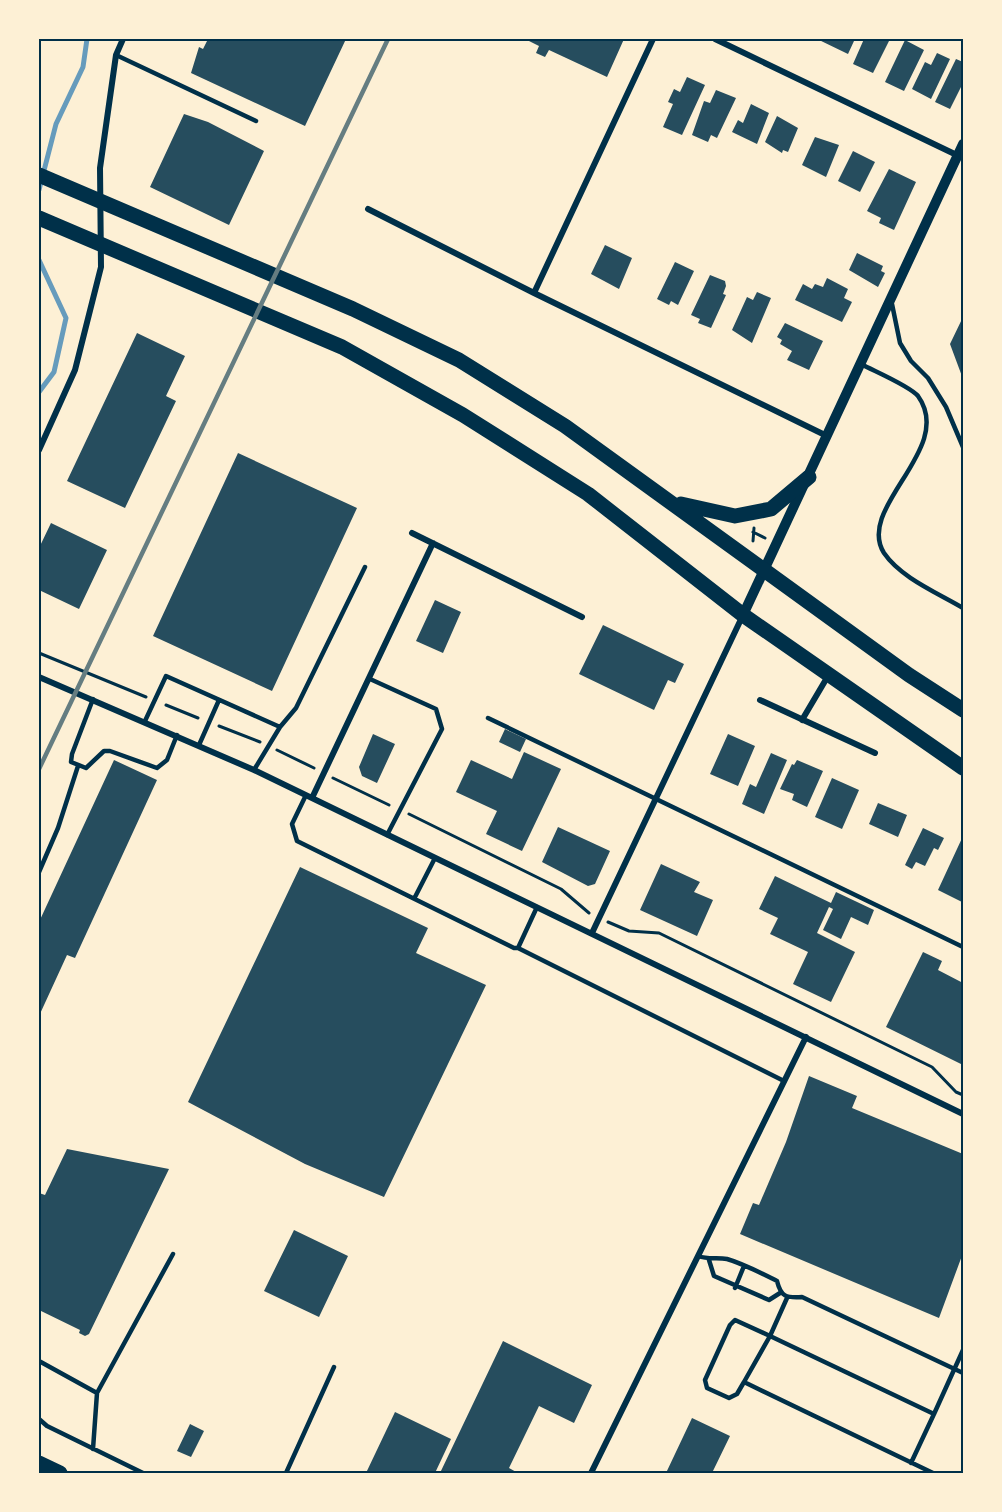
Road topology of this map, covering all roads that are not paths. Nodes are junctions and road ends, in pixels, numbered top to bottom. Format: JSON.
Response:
{"nodes":[{"id":1,"x":123,"y":39,"type":"edge"},
{"id":2,"x":653,"y":39,"type":"edge"},
{"id":3,"x":715,"y":39,"type":"edge"},
{"id":4,"x":116,"y":55,"type":"junction"},
{"id":5,"x":256,"y":121,"type":"dead end"},
{"id":6,"x":963,"y":144,"type":"edge"},
{"id":7,"x":960,"y":157,"type":"edge"},
{"id":8,"x":39,"y":175,"type":"edge"},
{"id":9,"x":368,"y":209,"type":"dead end"},
{"id":10,"x":39,"y":218,"type":"edge"},
{"id":11,"x":534,"y":293,"type":"junction"},
{"id":12,"x":891,"y":300,"type":"junction"},
{"id":13,"x":861,"y":364,"type":"junction"},
{"id":14,"x":828,"y":437,"type":"junction"},
{"id":15,"x":963,"y":447,"type":"edge"},
{"id":16,"x":39,"y":450,"type":"edge"},
{"id":17,"x":809,"y":477,"type":"junction"},
{"id":18,"x":670,"y":501,"type":"junction"},
{"id":19,"x":412,"y":533,"type":"dead end"},
{"id":20,"x":433,"y":543,"type":"junction"},
{"id":21,"x":365,"y":567,"type":"dead end"},
{"id":22,"x":765,"y":570,"type":"junction"},
{"id":23,"x":963,"y":608,"type":"edge"},
{"id":24,"x":743,"y":615,"type":"junction"},
{"id":25,"x":582,"y":617,"type":"dead end"},
{"id":26,"x":829,"y":675,"type":"junction"},
{"id":27,"x":39,"y":676,"type":"edge"},
{"id":28,"x":370,"y":679,"type":"junction"},
{"id":29,"x":93,"y":698,"type":"junction"},
{"id":30,"x":219,"y":700,"type":"junction"},
{"id":31,"x":760,"y":700,"type":"dead end"},
{"id":32,"x":963,"y":710,"type":"edge"},
{"id":33,"x":488,"y":718,"type":"dead end"},
{"id":34,"x":802,"y":720,"type":"junction"},
{"id":35,"x":145,"y":721,"type":"junction"},
{"id":36,"x":280,"y":727,"type":"junction"},
{"id":37,"x":177,"y":735,"type":"junction"},
{"id":38,"x":199,"y":745,"type":"junction"},
{"id":39,"x":875,"y":753,"type":"dead end"},
{"id":40,"x":78,"y":766,"type":"junction"},
{"id":41,"x":963,"y":768,"type":"edge"},
{"id":42,"x":254,"y":770,"type":"junction"},
{"id":43,"x":309,"y":796,"type":"junction"},
{"id":44,"x":655,"y":800,"type":"junction"},
{"id":45,"x":387,"y":836,"type":"junction"},
{"id":46,"x":435,"y":858,"type":"junction"},
{"id":47,"x":39,"y":872,"type":"edge"},
{"id":48,"x":415,"y":897,"type":"junction"},
{"id":49,"x":537,"y":907,"type":"junction"},
{"id":50,"x":592,"y":933,"type":"junction"},
{"id":51,"x":963,"y":947,"type":"edge"},
{"id":52,"x":518,"y":948,"type":"junction"},
{"id":53,"x":806,"y":1037,"type":"junction"},
{"id":54,"x":784,"y":1081,"type":"junction"},
{"id":55,"x":963,"y":1114,"type":"edge"},
{"id":56,"x":173,"y":1254,"type":"dead end"},
{"id":57,"x":698,"y":1256,"type":"junction"},
{"id":58,"x":710,"y":1260,"type":"junction"},
{"id":59,"x":744,"y":1266,"type":"junction"},
{"id":60,"x":735,"y":1288,"type":"junction"},
{"id":61,"x":780,"y":1293,"type":"junction"},
{"id":62,"x":787,"y":1298,"type":"junction"},
{"id":63,"x":770,"y":1336,"type":"junction"},
{"id":64,"x":963,"y":1350,"type":"edge"},
{"id":65,"x":39,"y":1361,"type":"edge"},
{"id":66,"x":334,"y":1367,"type":"dead end"},
{"id":67,"x":955,"y":1369,"type":"junction"},
{"id":68,"x":963,"y":1373,"type":"edge"},
{"id":69,"x":744,"y":1382,"type":"junction"},
{"id":70,"x":97,"y":1393,"type":"junction"},
{"id":71,"x":934,"y":1414,"type":"junction"},
{"id":72,"x":39,"y":1419,"type":"edge"},
{"id":73,"x":93,"y":1449,"type":"junction"},
{"id":74,"x":39,"y":1463,"type":"edge"},
{"id":75,"x":911,"y":1463,"type":"junction"},
{"id":76,"x":60,"y":1473,"type":"edge"},
{"id":77,"x":143,"y":1473,"type":"edge"},
{"id":78,"x":286,"y":1473,"type":"edge"},
{"id":79,"x":591,"y":1473,"type":"edge"},
{"id":80,"x":933,"y":1473,"type":"edge"}],
"edges":[{"from":1,"to":4,"type":"street"},
{"from":2,"to":11,"type":"street"},
{"from":3,"to":7,"type":"street"},
{"from":4,"to":5,"type":"lane"},
{"from":4,"to":16,"type":"street"},
{"from":6,"to":7,"type":"street"},
{"from":7,"to":12,"type":"street"},
{"from":8,"to":18,"type":"main road"},
{"from":9,"to":11,"type":"street"},
{"from":10,"to":24,"type":"main road"},
{"from":11,"to":14,"type":"street"},
{"from":12,"to":13,"type":"street"},
{"from":12,"to":15,"type":"lane"},
{"from":13,"to":14,"type":"street"},
{"from":13,"to":23,"type":"lane"},
{"from":14,"to":17,"type":"street"},
{"from":17,"to":18,"type":"main road"},
{"from":17,"to":22,"type":"street"},
{"from":18,"to":22,"type":"main road"},
{"from":19,"to":20,"type":"street"},
{"from":20,"to":25,"type":"street"},
{"from":20,"to":28,"type":"street"},
{"from":21,"to":36,"type":"lane"},
{"from":22,"to":24,"type":"street"},
{"from":22,"to":32,"type":"main road"},
{"from":24,"to":26,"type":"main road"},
{"from":24,"to":44,"type":"street"},
{"from":26,"to":34,"type":"street"},
{"from":26,"to":41,"type":"main road"},
{"from":27,"to":29,"type":"street"},
{"from":28,"to":43,"type":"street"},
{"from":28,"to":45,"type":"lane"},
{"from":29,"to":35,"type":"street"},
{"from":29,"to":40,"type":"lane"},
{"from":30,"to":35,"type":"lane"},
{"from":30,"to":36,"type":"lane"},
{"from":30,"to":38,"type":"lane"},
{"from":31,"to":34,"type":"street"},
{"from":33,"to":44,"type":"lane"},
{"from":34,"to":39,"type":"street"},
{"from":35,"to":37,"type":"street"},
{"from":36,"to":42,"type":"lane"},
{"from":37,"to":38,"type":"street"},
{"from":37,"to":40,"type":"lane"},
{"from":38,"to":42,"type":"street"},
{"from":40,"to":47,"type":"lane"},
{"from":42,"to":43,"type":"street"},
{"from":43,"to":45,"type":"street"},
{"from":43,"to":48,"type":"lane"},
{"from":44,"to":50,"type":"street"},
{"from":44,"to":51,"type":"lane"},
{"from":45,"to":46,"type":"street"},
{"from":46,"to":48,"type":"lane"},
{"from":46,"to":49,"type":"street"},
{"from":48,"to":52,"type":"lane"},
{"from":49,"to":50,"type":"street"},
{"from":49,"to":52,"type":"lane"},
{"from":50,"to":53,"type":"street"},
{"from":52,"to":54,"type":"lane"},
{"from":53,"to":54,"type":"street"},
{"from":53,"to":55,"type":"street"},
{"from":54,"to":57,"type":"street"},
{"from":56,"to":70,"type":"lane"},
{"from":57,"to":58,"type":"lane"},
{"from":57,"to":79,"type":"street"},
{"from":58,"to":59,"type":"lane"},
{"from":58,"to":60,"type":"lane"},
{"from":59,"to":60,"type":"lane"},
{"from":59,"to":61,"type":"lane"},
{"from":60,"to":61,"type":"lane"},
{"from":61,"to":62,"type":"lane"},
{"from":62,"to":63,"type":"lane"},
{"from":62,"to":67,"type":"lane"},
{"from":63,"to":69,"type":"lane"},
{"from":63,"to":69,"type":"lane"},
{"from":63,"to":71,"type":"lane"},
{"from":64,"to":67,"type":"lane"},
{"from":65,"to":70,"type":"lane"},
{"from":66,"to":78,"type":"lane"},
{"from":67,"to":68,"type":"lane"},
{"from":67,"to":71,"type":"lane"},
{"from":69,"to":75,"type":"lane"},
{"from":70,"to":73,"type":"lane"},
{"from":71,"to":75,"type":"lane"},
{"from":72,"to":73,"type":"lane"},
{"from":73,"to":77,"type":"lane"},
{"from":74,"to":76,"type":"main road"},
{"from":75,"to":80,"type":"lane"}]}
